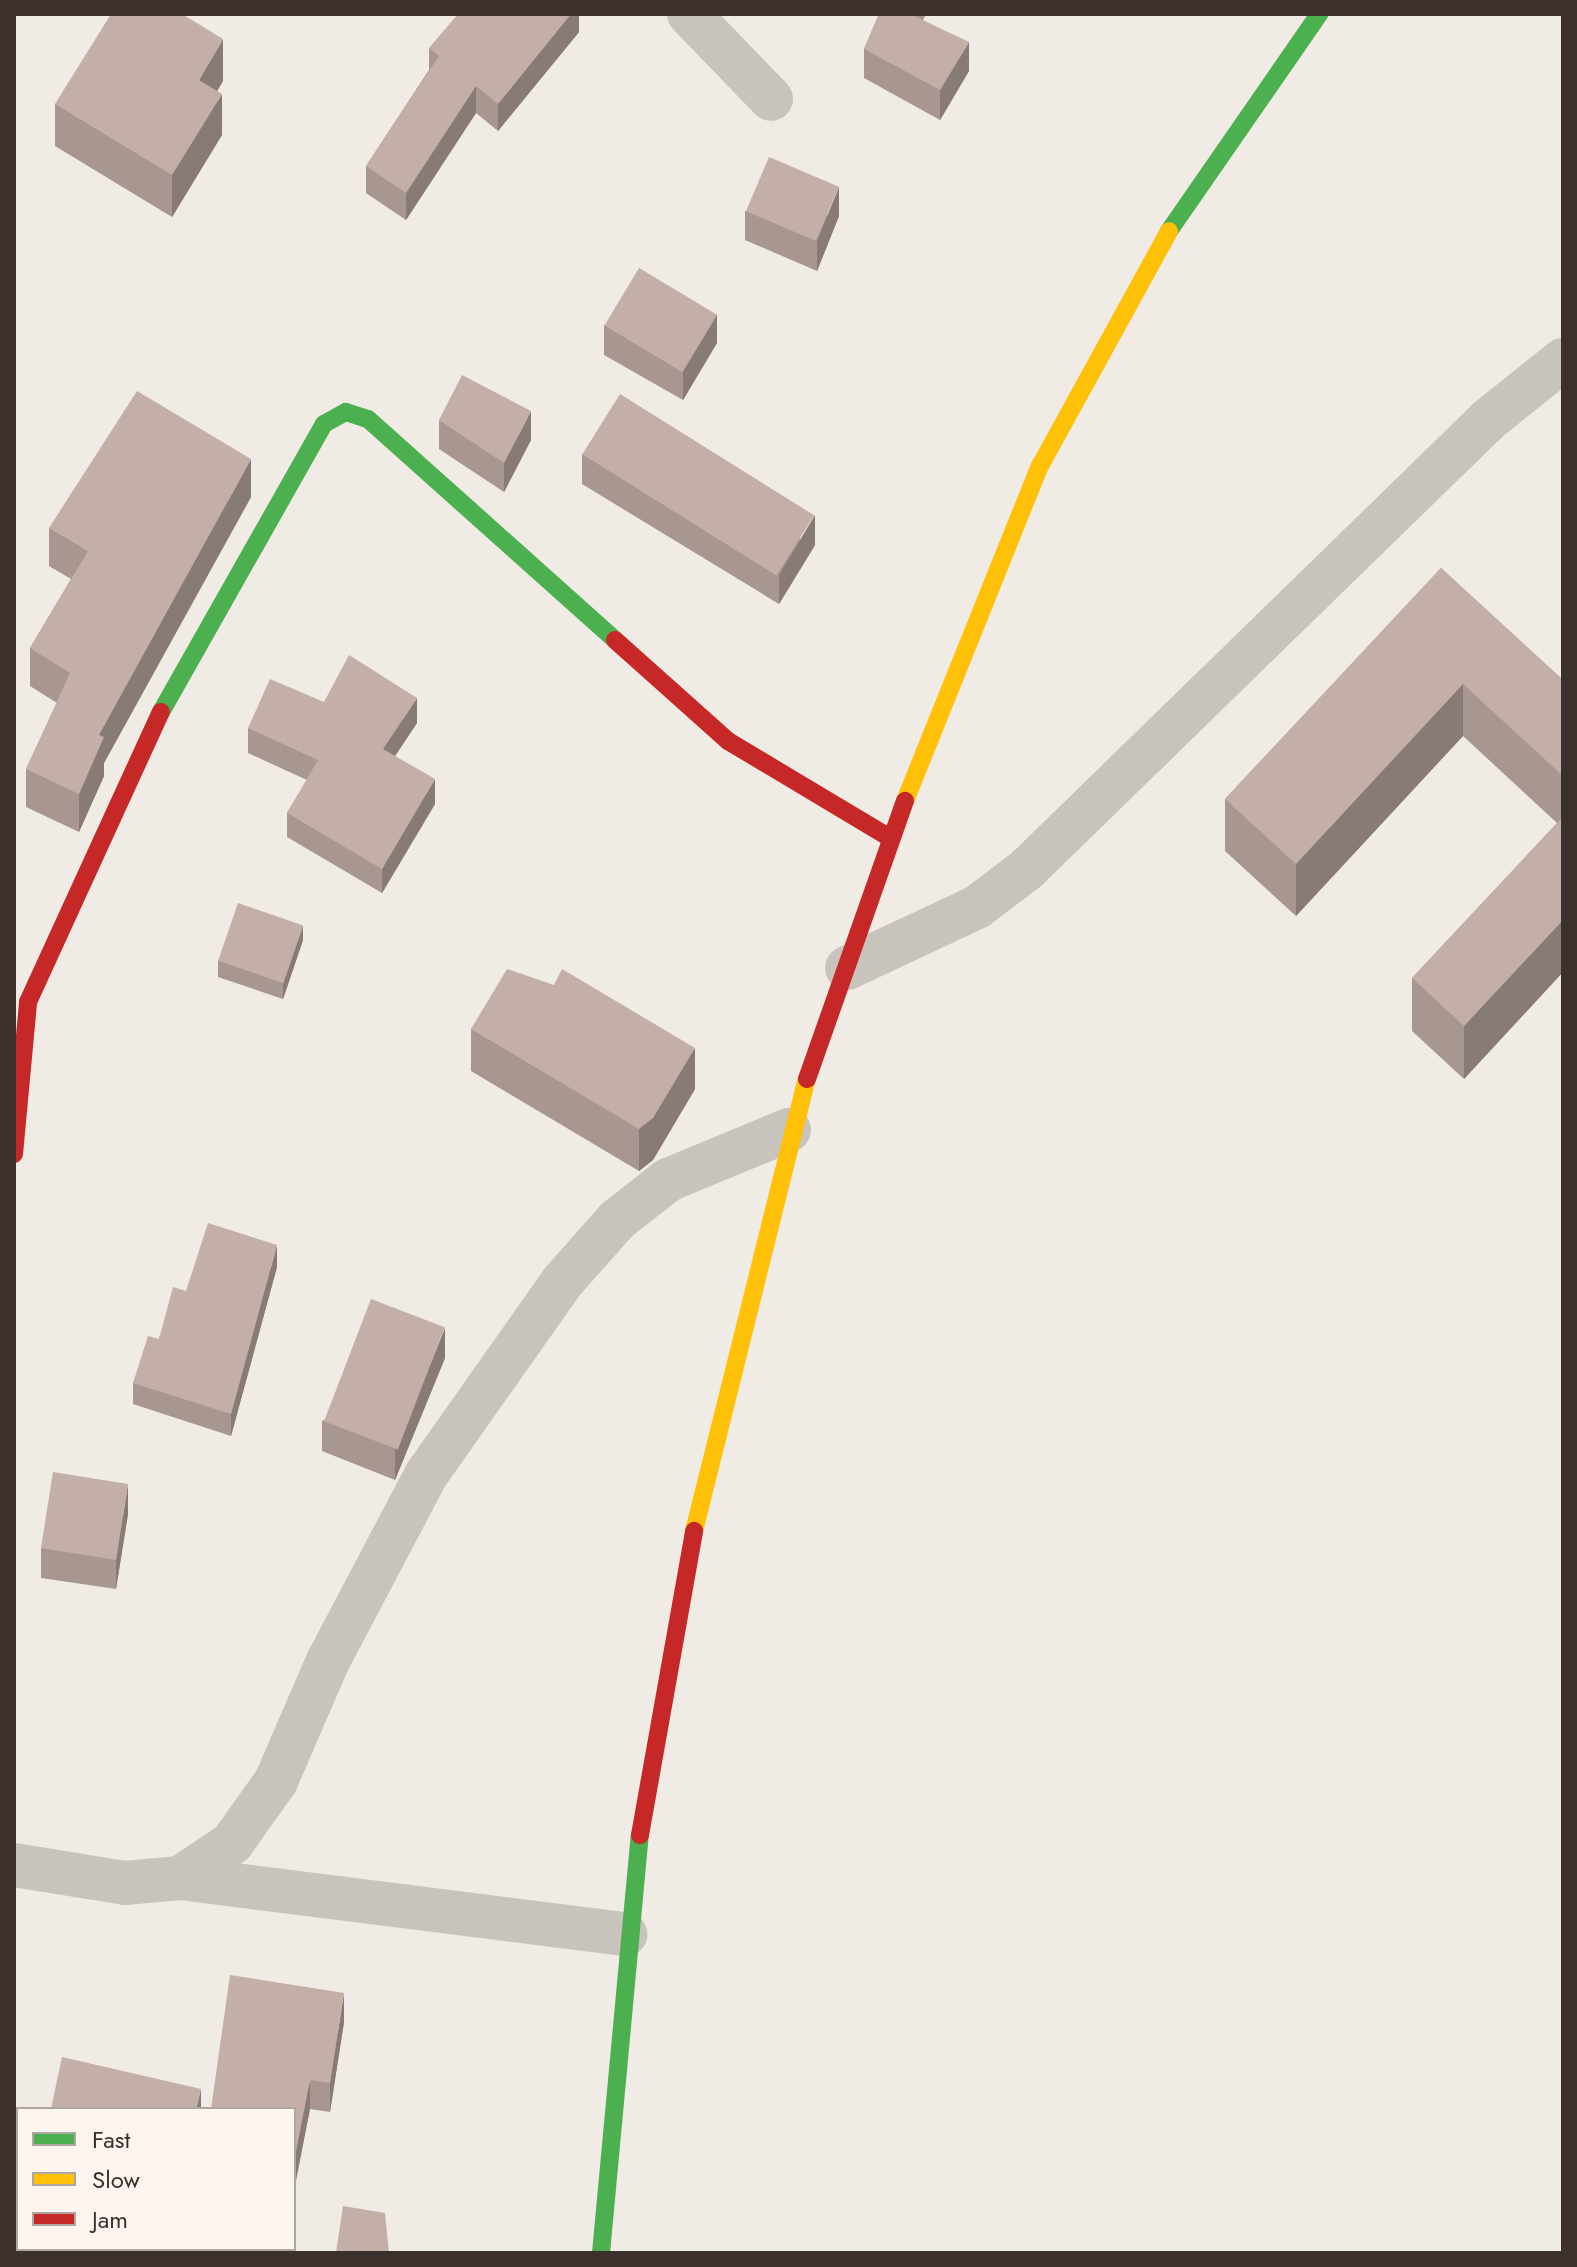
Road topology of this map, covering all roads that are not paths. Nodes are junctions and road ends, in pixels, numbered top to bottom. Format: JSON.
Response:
{"nodes":[{"id":1,"x":689,"y":14,"type":"edge"},
{"id":2,"x":1319,"y":14,"type":"edge"},
{"id":3,"x":771,"y":99,"type":"dead end"},
{"id":4,"x":1563,"y":360,"type":"edge"},
{"id":5,"x":890,"y":838,"type":"junction"},
{"id":6,"x":847,"y":968,"type":"junction"},
{"id":7,"x":21,"y":1001,"type":"edge"},
{"id":8,"x":789,"y":1130,"type":"junction"},
{"id":9,"x":14,"y":1154,"type":"edge"},
{"id":10,"x":14,"y":1865,"type":"edge"},
{"id":11,"x":180,"y":1878,"type":"junction"},
{"id":12,"x":625,"y":1934,"type":"junction"},
{"id":13,"x":601,"y":2253,"type":"edge"}],
"edges":[{"from":1,"to":3,"type":"street"},
{"from":2,"to":5,"type":"main road"},
{"from":4,"to":6,"type":"street"},
{"from":5,"to":6,"type":"main road"},
{"from":5,"to":7,"type":"main road"},
{"from":6,"to":8,"type":"main road"},
{"from":7,"to":9,"type":"main road"},
{"from":8,"to":11,"type":"street"},
{"from":8,"to":12,"type":"main road"},
{"from":10,"to":11,"type":"street"},
{"from":11,"to":12,"type":"street"},
{"from":12,"to":13,"type":"main road"}]}
